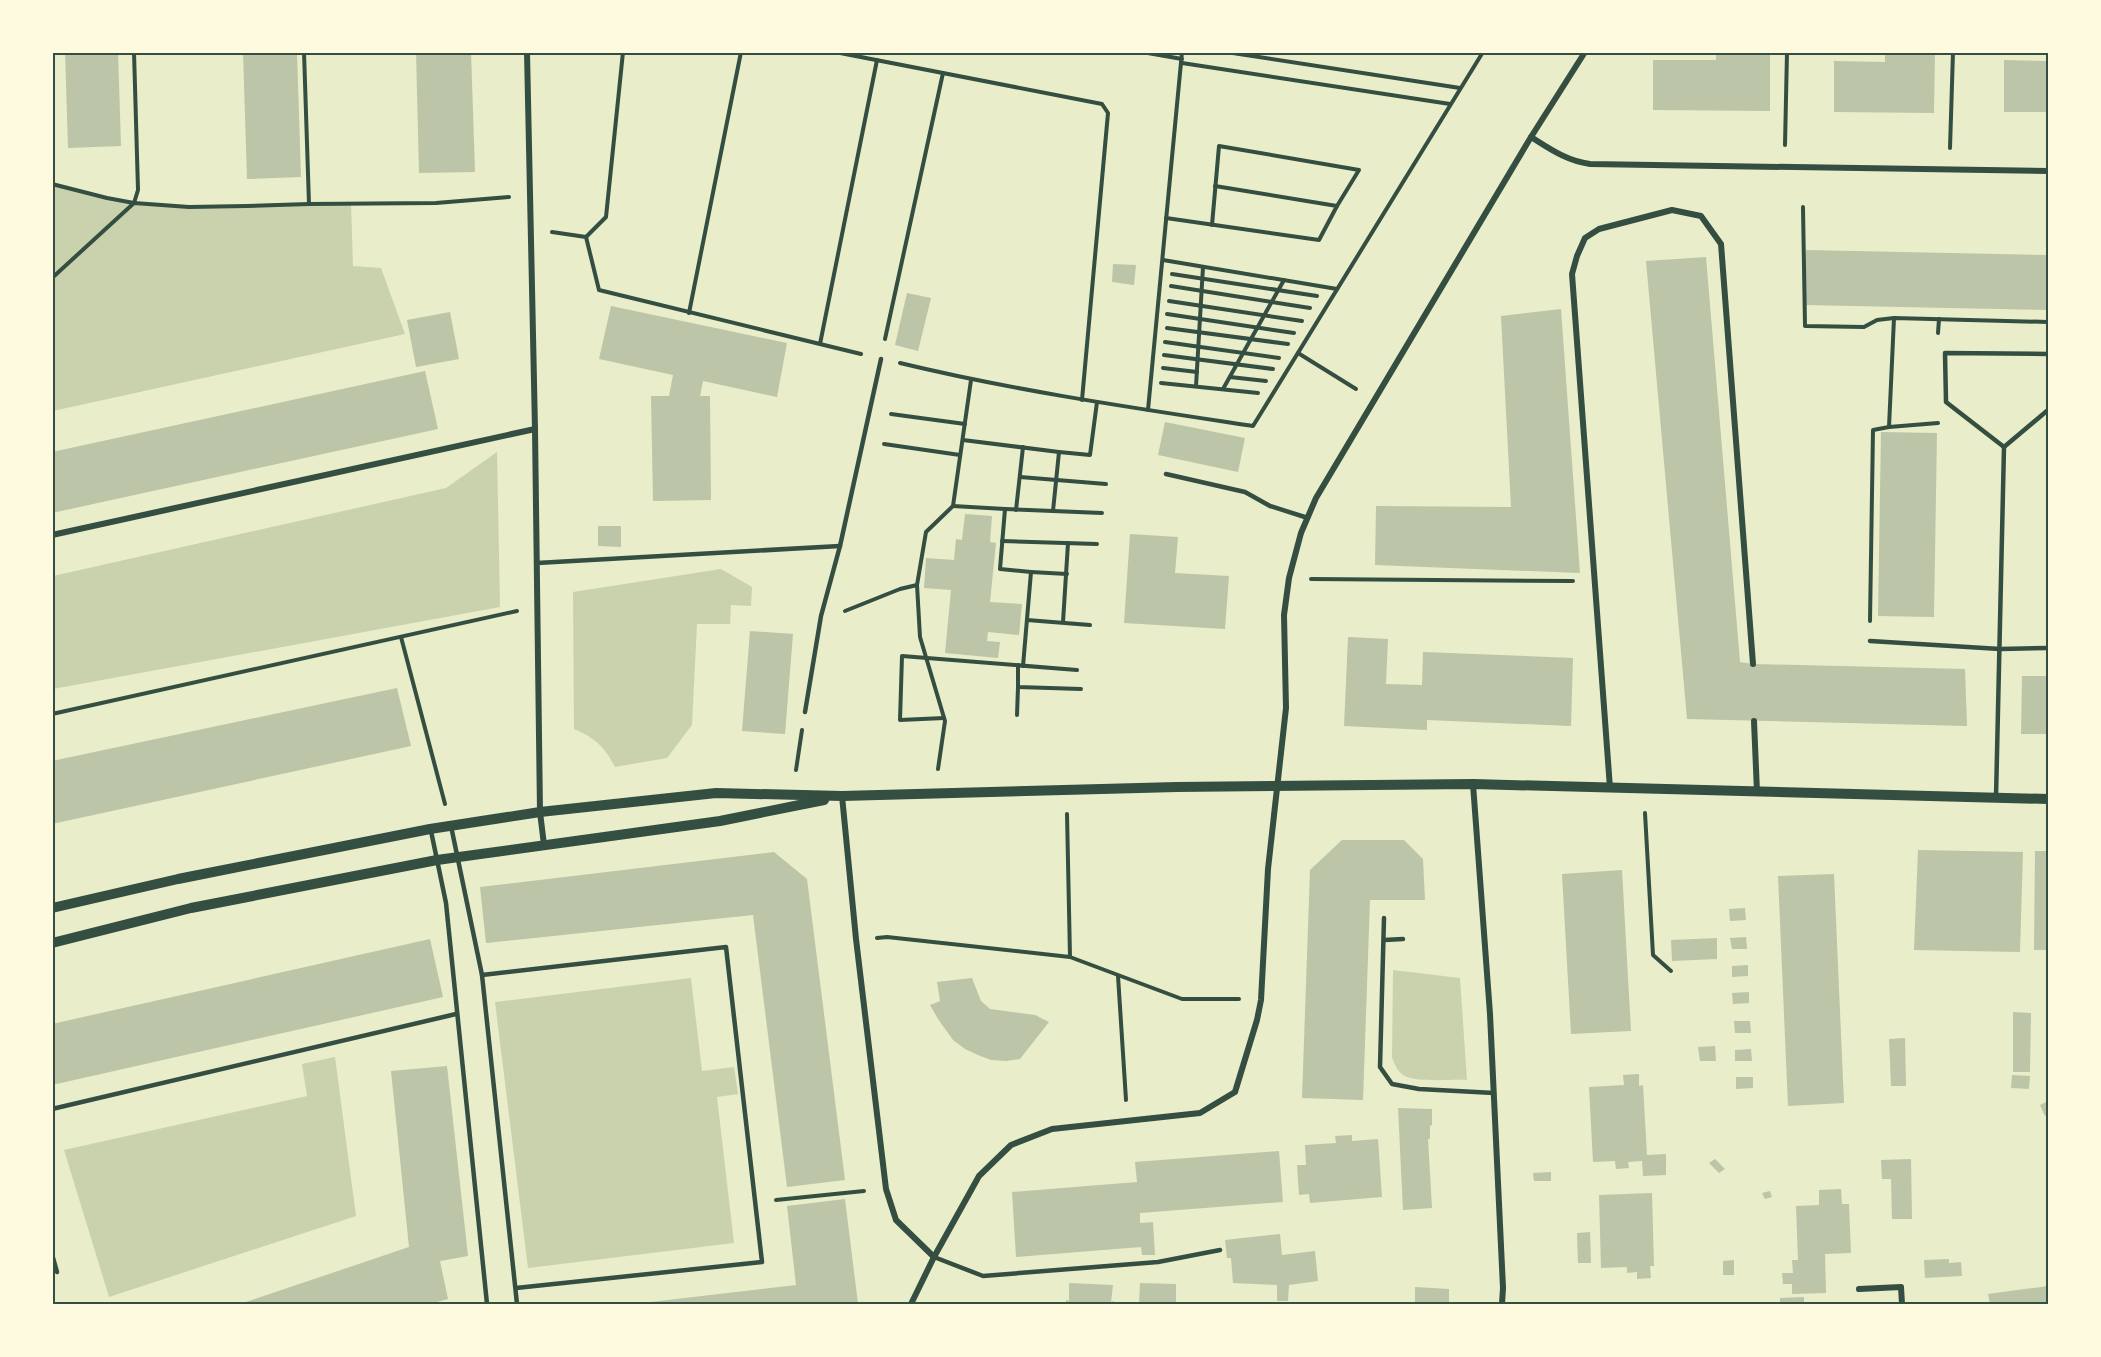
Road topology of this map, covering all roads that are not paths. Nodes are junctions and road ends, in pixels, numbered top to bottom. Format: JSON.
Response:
{"nodes":[{"id":1,"x":527,"y":52,"type":"edge"},
{"id":2,"x":1585,"y":52,"type":"edge"},
{"id":3,"x":1531,"y":137,"type":"junction"},
{"id":4,"x":2049,"y":171,"type":"edge"},
{"id":5,"x":2049,"y":354,"type":"edge"},
{"id":6,"x":881,"y":359,"type":"road end"},
{"id":7,"x":2049,"y":410,"type":"edge"},
{"id":8,"x":535,"y":429,"type":"junction"},
{"id":9,"x":2004,"y":447,"type":"junction"},
{"id":10,"x":1166,"y":474,"type":"dead end"},
{"id":11,"x":1308,"y":518,"type":"junction"},
{"id":12,"x":52,"y":535,"type":"edge"},
{"id":13,"x":840,"y":546,"type":"junction"},
{"id":14,"x":537,"y":563,"type":"junction"},
{"id":15,"x":1870,"y":641,"type":"road end"},
{"id":16,"x":2049,"y":648,"type":"edge"},
{"id":17,"x":2000,"y":649,"type":"junction"},
{"id":18,"x":1753,"y":664,"type":"dead end"},
{"id":19,"x":805,"y":712,"type":"road end"},
{"id":20,"x":1754,"y":721,"type":"dead end"},
{"id":21,"x":1473,"y":784,"type":"junction"},
{"id":22,"x":1277,"y":786,"type":"junction"},
{"id":23,"x":1610,"y":788,"type":"junction"},
{"id":24,"x":1757,"y":793,"type":"junction"},
{"id":25,"x":842,"y":796,"type":"junction"},
{"id":26,"x":1996,"y":798,"type":"junction"},
{"id":27,"x":2049,"y":799,"type":"edge"},
{"id":28,"x":540,"y":812,"type":"junction"},
{"id":29,"x":451,"y":826,"type":"junction"},
{"id":30,"x":430,"y":829,"type":"junction"},
{"id":31,"x":544,"y":845,"type":"junction"},
{"id":32,"x":458,"y":856,"type":"junction"},
{"id":33,"x":437,"y":860,"type":"junction"},
{"id":34,"x":52,"y":908,"type":"edge"},
{"id":35,"x":1384,"y":918,"type":"dead end"},
{"id":36,"x":1403,"y":939,"type":"dead end"},
{"id":37,"x":1384,"y":940,"type":"junction"},
{"id":38,"x":52,"y":943,"type":"edge"},
{"id":39,"x":482,"y":975,"type":"junction"},
{"id":40,"x":456,"y":1014,"type":"junction"},
{"id":41,"x":1494,"y":1093,"type":"junction"},
{"id":42,"x":52,"y":1109,"type":"edge"},
{"id":43,"x":1220,"y":1250,"type":"dead end"},
{"id":44,"x":52,"y":1254,"type":"edge"},
{"id":45,"x":934,"y":1257,"type":"junction"},
{"id":46,"x":57,"y":1272,"type":"dead end"},
{"id":47,"x":516,"y":1288,"type":"junction"},
{"id":48,"x":1859,"y":1289,"type":"dead end"},
{"id":49,"x":487,"y":1305,"type":"edge"},
{"id":50,"x":517,"y":1305,"type":"edge"},
{"id":51,"x":911,"y":1305,"type":"edge"},
{"id":52,"x":1502,"y":1305,"type":"edge"},
{"id":53,"x":1902,"y":1305,"type":"edge"}],
"edges":[{"from":1,"to":8,"type":"street"},
{"from":2,"to":3,"type":"street"},
{"from":3,"to":4,"type":"street"},
{"from":3,"to":11,"type":"street"},
{"from":5,"to":9,"type":"lane"},
{"from":6,"to":13,"type":"lane"},
{"from":7,"to":9,"type":"lane"},
{"from":8,"to":12,"type":"street"},
{"from":8,"to":14,"type":"street"},
{"from":9,"to":17,"type":"lane"},
{"from":10,"to":11,"type":"lane"},
{"from":11,"to":22,"type":"street"},
{"from":13,"to":14,"type":"lane"},
{"from":13,"to":19,"type":"lane"},
{"from":14,"to":28,"type":"street"},
{"from":15,"to":17,"type":"lane"},
{"from":16,"to":17,"type":"lane"},
{"from":17,"to":26,"type":"lane"},
{"from":18,"to":23,"type":"street"},
{"from":20,"to":24,"type":"street"},
{"from":21,"to":22,"type":"street"},
{"from":21,"to":23,"type":"street"},
{"from":21,"to":41,"type":"street"},
{"from":22,"to":25,"type":"street"},
{"from":22,"to":45,"type":"street"},
{"from":23,"to":24,"type":"street"},
{"from":24,"to":26,"type":"street"},
{"from":25,"to":28,"type":"street"},
{"from":25,"to":31,"type":"street"},
{"from":25,"to":45,"type":"street"},
{"from":26,"to":27,"type":"street"},
{"from":28,"to":29,"type":"street"},
{"from":28,"to":31,"type":"street"},
{"from":29,"to":30,"type":"street"},
{"from":29,"to":32,"type":"lane"},
{"from":30,"to":33,"type":"lane"},
{"from":30,"to":34,"type":"street"},
{"from":31,"to":32,"type":"street"},
{"from":32,"to":33,"type":"street"},
{"from":32,"to":39,"type":"lane"},
{"from":33,"to":38,"type":"street"},
{"from":33,"to":40,"type":"lane"},
{"from":35,"to":37,"type":"lane"},
{"from":36,"to":37,"type":"lane"},
{"from":37,"to":41,"type":"lane"},
{"from":39,"to":47,"type":"lane"},
{"from":39,"to":47,"type":"lane"},
{"from":40,"to":42,"type":"lane"},
{"from":40,"to":49,"type":"lane"},
{"from":41,"to":52,"type":"street"},
{"from":43,"to":45,"type":"lane"},
{"from":44,"to":46,"type":"lane"},
{"from":45,"to":51,"type":"street"},
{"from":47,"to":50,"type":"lane"},
{"from":48,"to":53,"type":"street"}]}
